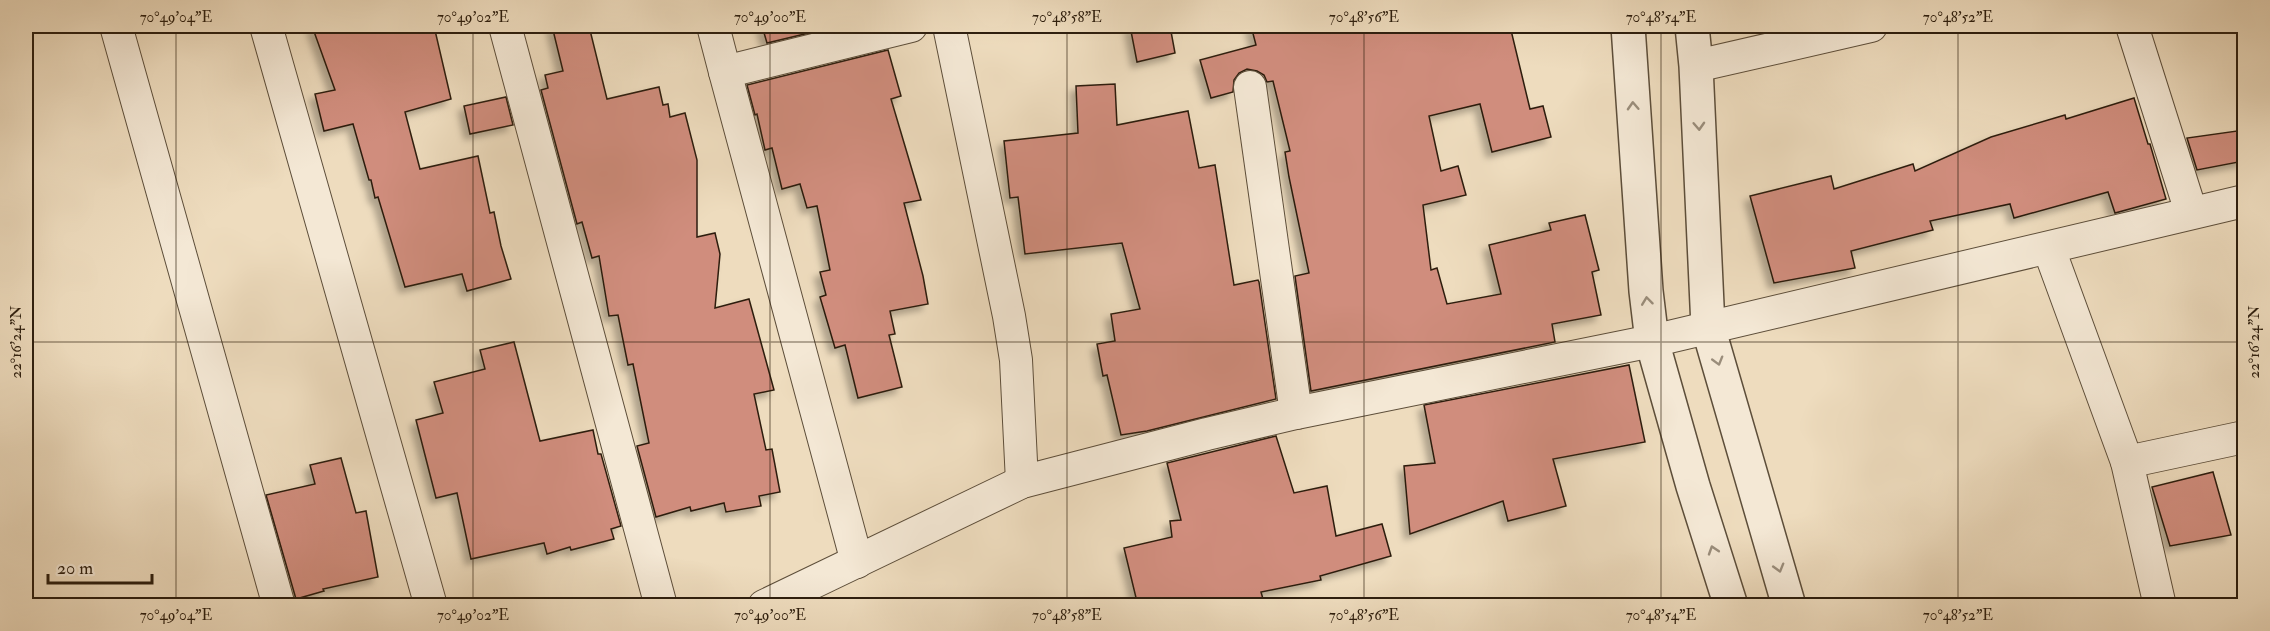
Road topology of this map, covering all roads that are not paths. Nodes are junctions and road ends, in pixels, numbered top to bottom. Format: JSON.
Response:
{"nodes":[{"id":1,"x":116,"y":26,"type":"edge"},
{"id":2,"x":267,"y":26,"type":"edge"},
{"id":3,"x":505,"y":26,"type":"edge"},
{"id":4,"x":713,"y":26,"type":"edge"},
{"id":5,"x":911,"y":26,"type":"edge"},
{"id":6,"x":949,"y":26,"type":"edge"},
{"id":7,"x":1628,"y":26,"type":"edge"},
{"id":8,"x":1692,"y":26,"type":"edge"},
{"id":9,"x":1871,"y":26,"type":"edge"},
{"id":10,"x":2132,"y":26,"type":"edge"},
{"id":11,"x":1696,"y":66,"type":"junction"},
{"id":12,"x":725,"y":72,"type":"junction"},
{"id":13,"x":1250,"y":87,"type":"dead end"},
{"id":14,"x":2244,"y":201,"type":"edge"},
{"id":15,"x":2191,"y":212,"type":"junction"},
{"id":16,"x":2049,"y":249,"type":"junction"},
{"id":17,"x":1708,"y":327,"type":"junction"},
{"id":18,"x":1652,"y":340,"type":"junction"},
{"id":19,"x":1296,"y":413,"type":"junction"},
{"id":20,"x":2244,"y":437,"type":"edge"},
{"id":21,"x":2127,"y":462,"type":"junction"},
{"id":22,"x":1022,"y":482,"type":"junction"},
{"id":23,"x":857,"y":562,"type":"junction"},
{"id":24,"x":279,"y":606,"type":"edge"},
{"id":25,"x":431,"y":606,"type":"edge"},
{"id":26,"x":661,"y":606,"type":"edge"},
{"id":27,"x":764,"y":606,"type":"edge"},
{"id":28,"x":1731,"y":606,"type":"edge"},
{"id":29,"x":1789,"y":606,"type":"edge"},
{"id":30,"x":2160,"y":606,"type":"edge"}],
"edges":[{"from":1,"to":24,"type":"street"},
{"from":2,"to":25,"type":"street"},
{"from":3,"to":26,"type":"street"},
{"from":4,"to":12,"type":"street"},
{"from":5,"to":12,"type":"street"},
{"from":6,"to":22,"type":"street"},
{"from":18,"to":7,"type":"street","one_way":true},
{"from":8,"to":11,"type":"street"},
{"from":9,"to":11,"type":"street"},
{"from":10,"to":15,"type":"street"},
{"from":11,"to":17,"type":"street","one_way":true},
{"from":12,"to":23,"type":"street"},
{"from":13,"to":19,"type":"street"},
{"from":14,"to":15,"type":"street"},
{"from":15,"to":16,"type":"street"},
{"from":16,"to":17,"type":"street"},
{"from":16,"to":21,"type":"street"},
{"from":17,"to":18,"type":"street"},
{"from":17,"to":29,"type":"street","one_way":true},
{"from":18,"to":19,"type":"street"},
{"from":28,"to":18,"type":"street","one_way":true},
{"from":19,"to":22,"type":"street"},
{"from":20,"to":21,"type":"street"},
{"from":21,"to":30,"type":"street"},
{"from":22,"to":23,"type":"street"},
{"from":23,"to":27,"type":"street"}]}
